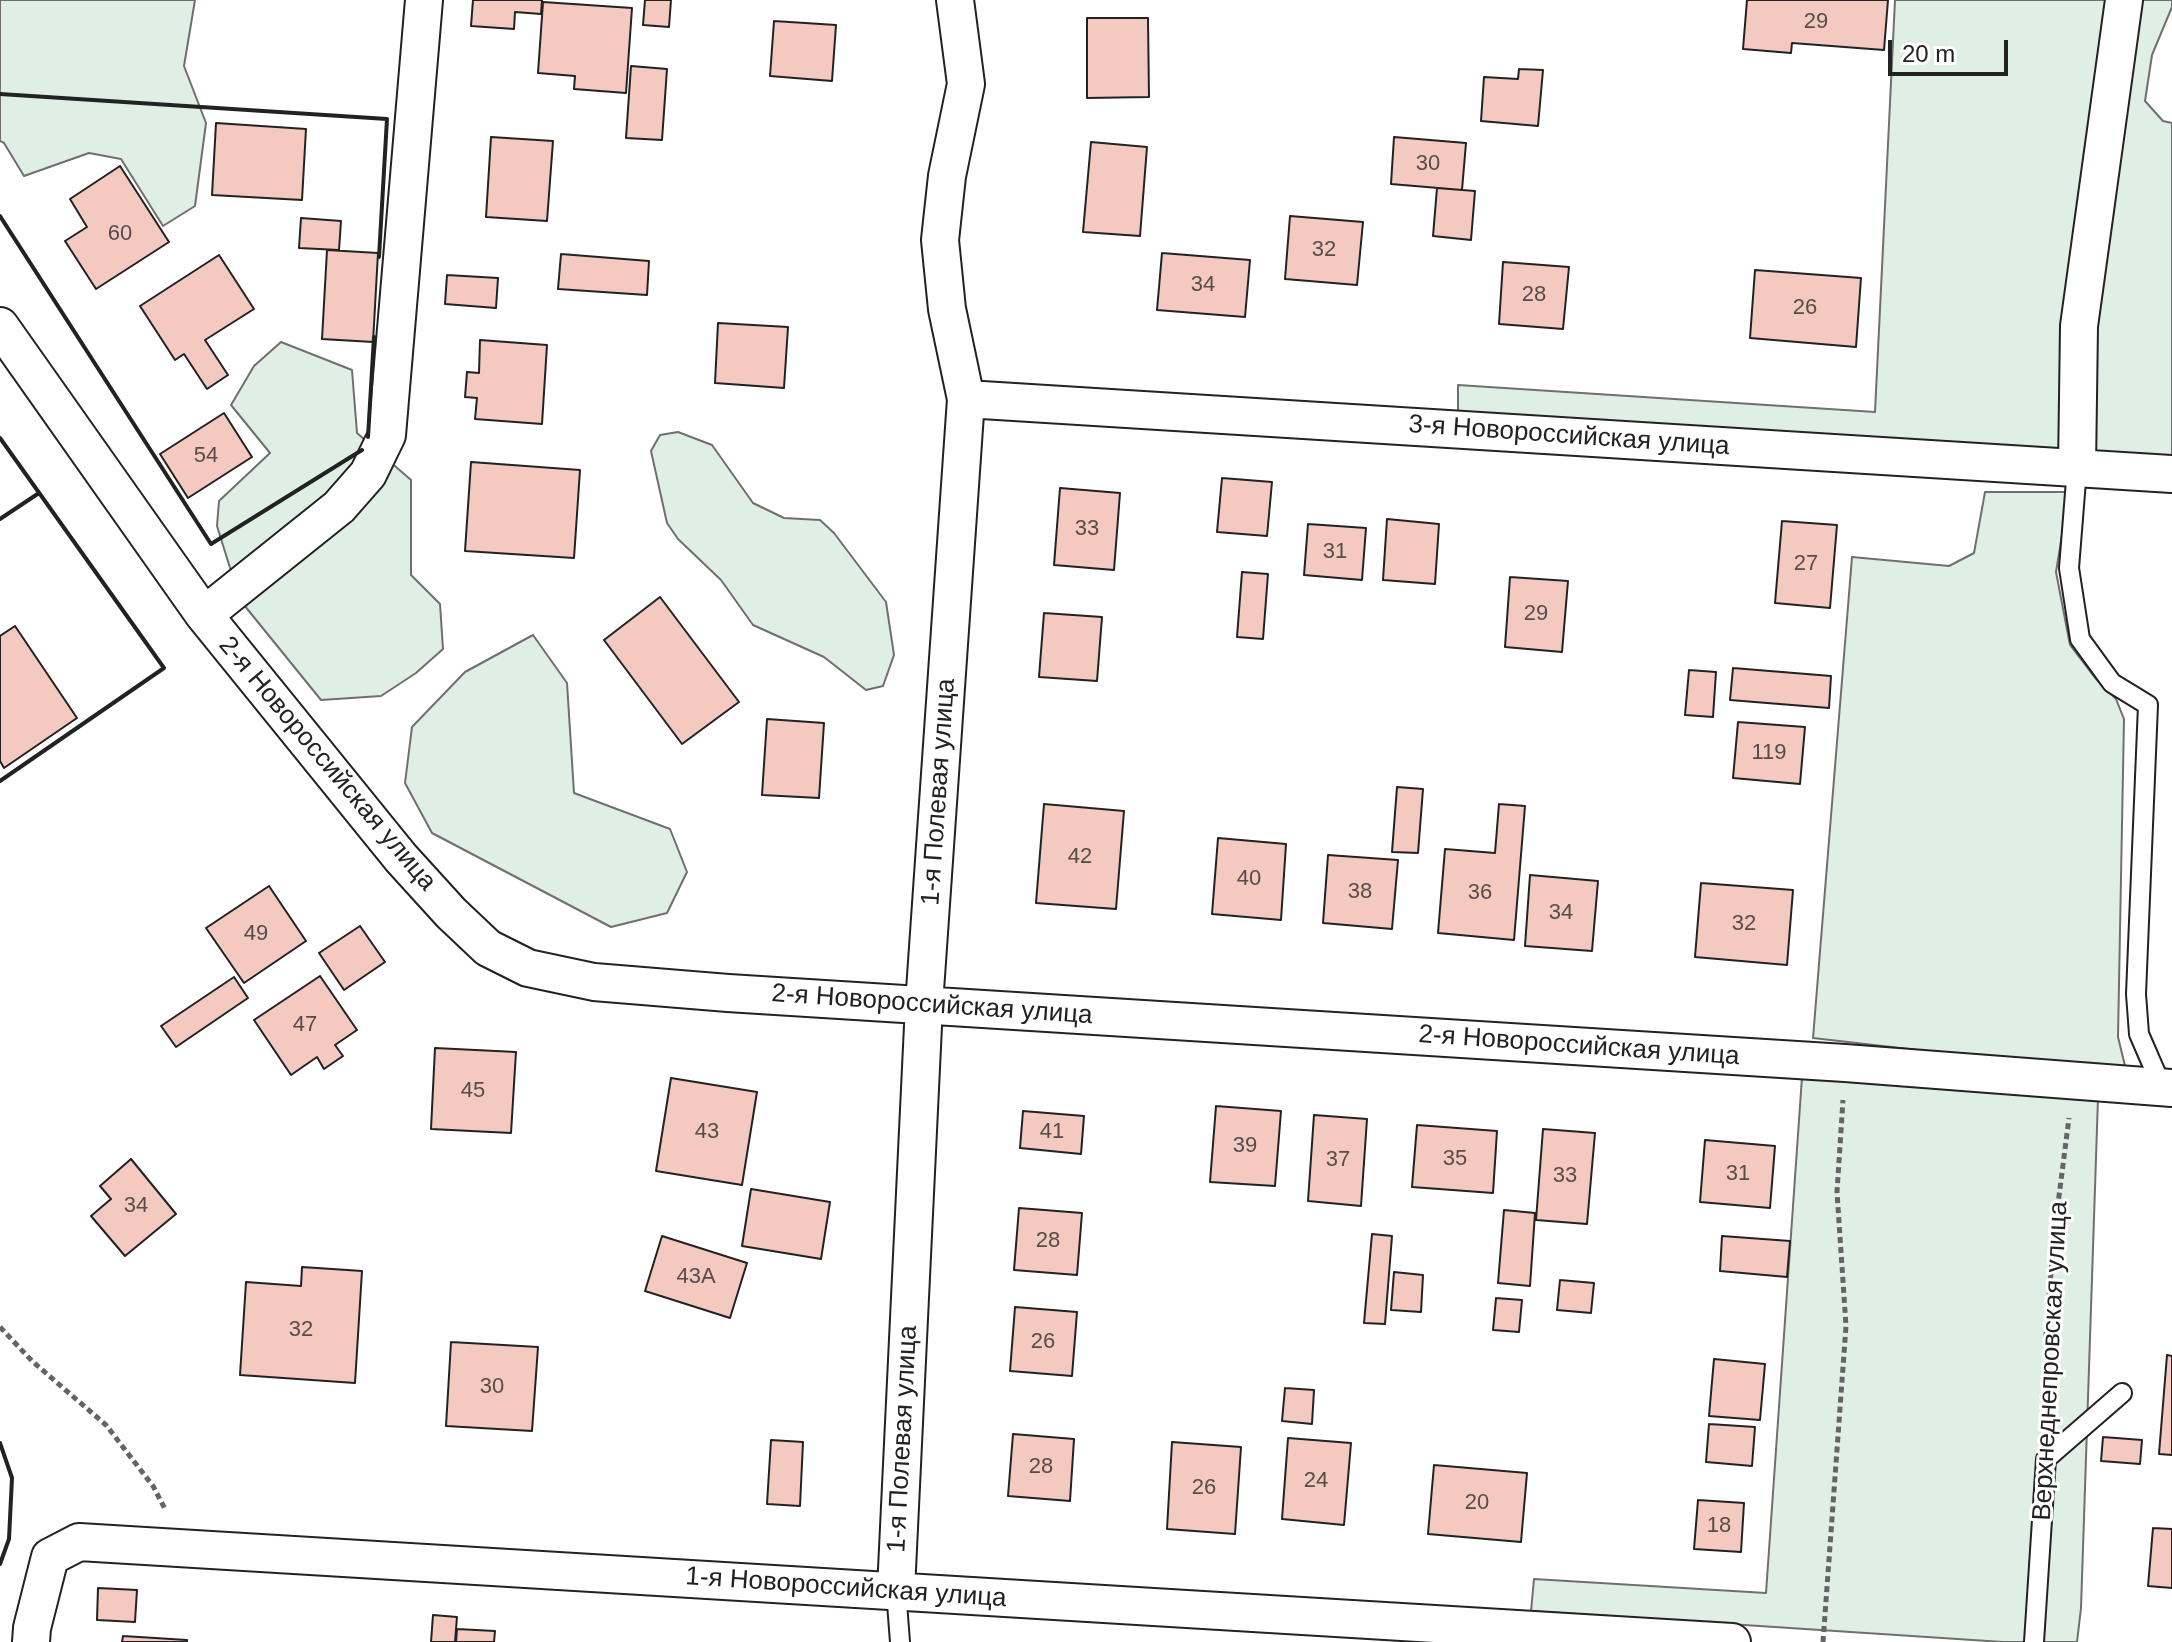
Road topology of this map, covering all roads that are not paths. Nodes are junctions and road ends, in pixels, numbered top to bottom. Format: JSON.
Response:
{"nodes":[{"id":1,"x":424,"y":0,"type":"edge"},
{"id":2,"x":955,"y":0,"type":"edge"},
{"id":3,"x":2124,"y":0,"type":"edge"},
{"id":4,"x":0,"y":326,"type":"edge"},
{"id":5,"x":966,"y":399,"type":"junction"},
{"id":6,"x":2077,"y":468,"type":"junction"},
{"id":7,"x":2172,"y":474,"type":"edge"},
{"id":8,"x":204,"y":615,"type":"junction"},
{"id":9,"x":924,"y":1005,"type":"junction"},
{"id":10,"x":2167,"y":1087,"type":"edge"},
{"id":11,"x":2122,"y":1393,"type":"dead end"},
{"id":12,"x":896,"y":1590,"type":"junction"},
{"id":13,"x":31,"y":1642,"type":"edge"},
{"id":14,"x":900,"y":1642,"type":"edge"},
{"id":15,"x":1732,"y":1642,"type":"edge"},
{"id":16,"x":2034,"y":1642,"type":"edge"}],
"edges":[{"from":1,"to":8,"type":"street"},
{"from":2,"to":5,"type":"street","name":"1-я Полевая улица"},
{"from":3,"to":6,"type":"street"},
{"from":4,"to":8,"type":"street","name":"2-я Новороссийская улица"},
{"from":5,"to":6,"type":"street","name":"3-я Новороссийская улица"},
{"from":5,"to":9,"type":"street","name":"1-я Полевая улица"},
{"from":6,"to":7,"type":"street","name":"3-я Новороссийская улица"},
{"from":6,"to":10,"type":"lane"},
{"from":8,"to":9,"type":"street","name":"2-я Новороссийская улица"},
{"from":9,"to":10,"type":"street","name":"2-я Новороссийская улица"},
{"from":9,"to":12,"type":"street","name":"1-я Полевая улица"},
{"from":11,"to":16,"type":"lane","name":"Верхнеднепровская улица"},
{"from":12,"to":13,"type":"street","name":"1-я Новороссийская улица"},
{"from":12,"to":14,"type":"lane"},
{"from":12,"to":15,"type":"street","name":"1-я Новороссийская улица"}]}
